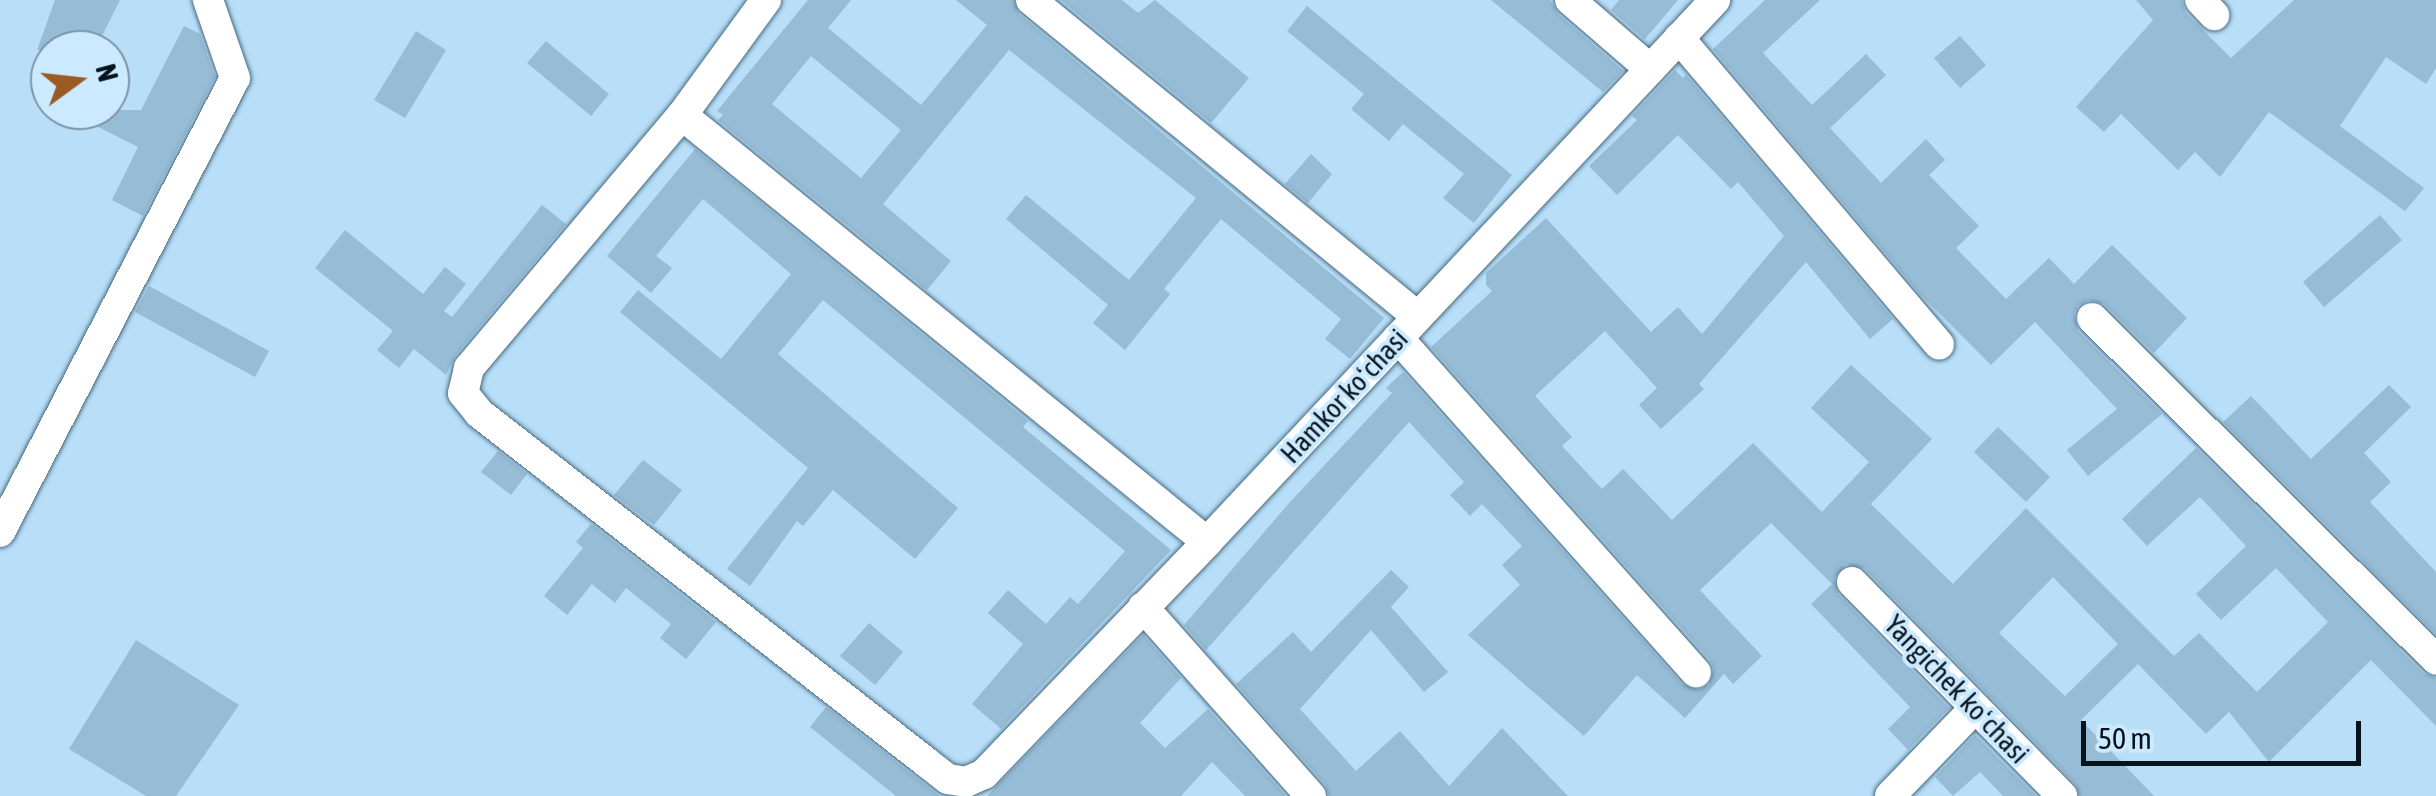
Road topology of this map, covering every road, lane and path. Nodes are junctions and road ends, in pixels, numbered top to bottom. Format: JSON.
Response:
{"nodes":[{"id":1,"x":766,"y":0,"type":"edge"},
{"id":2,"x":1031,"y":0,"type":"edge"},
{"id":3,"x":1570,"y":0,"type":"edge"},
{"id":4,"x":1714,"y":0,"type":"edge"},
{"id":5,"x":214,"y":3,"type":"edge"},
{"id":6,"x":1679,"y":38,"type":"junction"},
{"id":7,"x":1650,"y":69,"type":"junction"},
{"id":8,"x":682,"y":115,"type":"junction"},
{"id":9,"x":2092,"y":318,"type":"dead end"},
{"id":10,"x":1408,"y":328,"type":"junction"},
{"id":11,"x":1939,"y":345,"type":"dead end"},
{"id":12,"x":0,"y":532,"type":"edge"},
{"id":13,"x":1208,"y":542,"type":"junction"},
{"id":14,"x":1852,"y":582,"type":"dead end"},
{"id":15,"x":1143,"y":607,"type":"junction"},
{"id":16,"x":2436,"y":660,"type":"edge"},
{"id":17,"x":1696,"y":672,"type":"dead end"},
{"id":18,"x":1974,"y":708,"type":"junction"},
{"id":19,"x":1311,"y":796,"type":"edge"},
{"id":20,"x":1890,"y":796,"type":"edge"},
{"id":21,"x":2062,"y":796,"type":"edge"}],
"edges":[{"from":1,"to":8,"type":"street"},
{"from":2,"to":10,"type":"street"},
{"from":3,"to":7,"type":"street"},
{"from":4,"to":6,"type":"street","name":"Hamkor koʻchasi"},
{"from":5,"to":12,"type":"street"},
{"from":6,"to":7,"type":"street","name":"Hamkor koʻchasi"},
{"from":6,"to":11,"type":"street"},
{"from":7,"to":10,"type":"street","name":"Hamkor koʻchasi"},
{"from":8,"to":13,"type":"street"},
{"from":8,"to":15,"type":"street","name":"Hamkor koʻchasi"},
{"from":9,"to":16,"type":"street"},
{"from":10,"to":13,"type":"street","name":"Hamkor koʻchasi"},
{"from":10,"to":17,"type":"street"},
{"from":13,"to":15,"type":"street","name":"Hamkor koʻchasi"},
{"from":14,"to":18,"type":"street","name":"Yangichek koʻchasi"},
{"from":15,"to":19,"type":"street"},
{"from":18,"to":20,"type":"street"},
{"from":18,"to":21,"type":"street","name":"Yangichek koʻchasi"}]}
